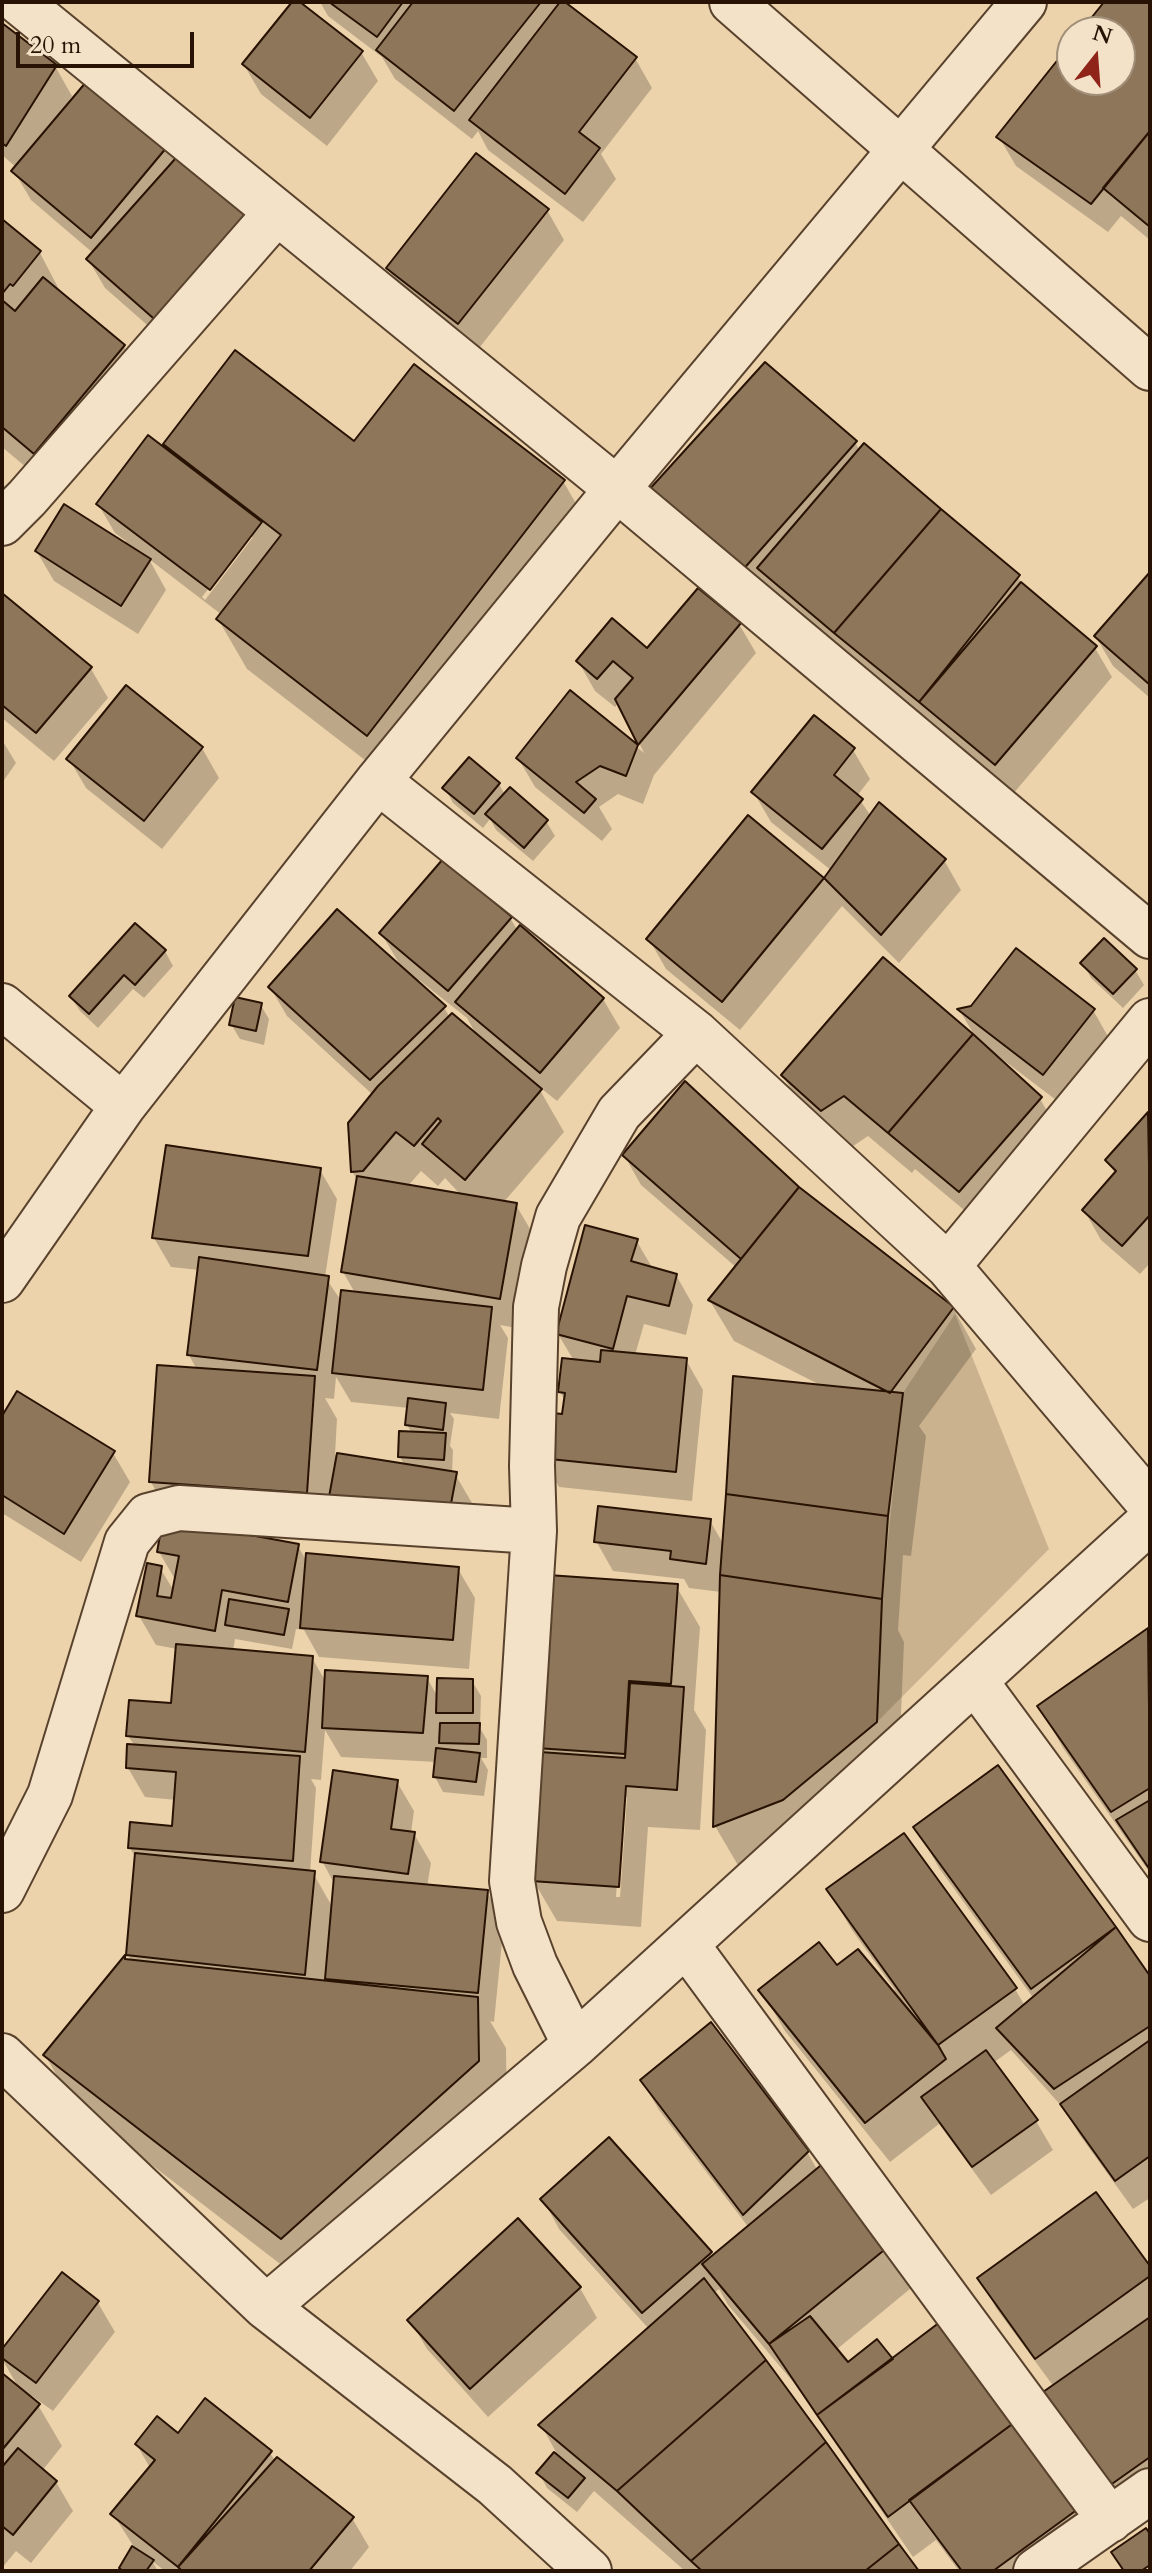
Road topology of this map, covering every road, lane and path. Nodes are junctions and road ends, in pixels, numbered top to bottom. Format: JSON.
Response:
{"nodes":[{"id":1,"x":19,"y":2,"type":"edge"},
{"id":2,"x":732,"y":2,"type":"edge"},
{"id":3,"x":1024,"y":2,"type":"edge"},
{"id":4,"x":898,"y":150,"type":"junction"},
{"id":5,"x":277,"y":212,"type":"junction"},
{"id":6,"x":1150,"y":368,"type":"edge"},
{"id":7,"x":617,"y":489,"type":"junction"},
{"id":8,"x":2,"y":523,"type":"edge"},
{"id":9,"x":378,"y":781,"type":"junction"},
{"id":10,"x":1150,"y":936,"type":"edge"},
{"id":11,"x":2,"y":1006,"type":"edge"},
{"id":12,"x":1150,"y":1021,"type":"edge"},
{"id":13,"x":696,"y":1033,"type":"junction"},
{"id":14,"x":123,"y":1106,"type":"junction"},
{"id":15,"x":948,"y":1266,"type":"junction"},
{"id":16,"x":2,"y":1280,"type":"edge"},
{"id":17,"x":1150,"y":1504,"type":"edge"},
{"id":18,"x":1150,"y":1521,"type":"edge"},
{"id":19,"x":534,"y":1531,"type":"junction"},
{"id":20,"x":975,"y":1681,"type":"junction"},
{"id":21,"x":2,"y":1890,"type":"edge"},
{"id":22,"x":1150,"y":1919,"type":"edge"},
{"id":23,"x":686,"y":1944,"type":"junction"},
{"id":24,"x":575,"y":2045,"type":"junction"},
{"id":25,"x":2,"y":2056,"type":"edge"},
{"id":26,"x":266,"y":2307,"type":"junction"},
{"id":27,"x":1150,"y":2491,"type":"edge"},
{"id":28,"x":1110,"y":2520,"type":"junction"},
{"id":29,"x":589,"y":2571,"type":"edge"},
{"id":30,"x":1036,"y":2571,"type":"edge"}],
"edges":[{"from":1,"to":5,"type":"street"},
{"from":2,"to":4,"type":"street"},
{"from":3,"to":4,"type":"street"},
{"from":4,"to":6,"type":"street"},
{"from":4,"to":7,"type":"street"},
{"from":5,"to":7,"type":"street"},
{"from":5,"to":8,"type":"street"},
{"from":7,"to":9,"type":"street"},
{"from":7,"to":10,"type":"street"},
{"from":9,"to":13,"type":"street"},
{"from":9,"to":14,"type":"street"},
{"from":11,"to":14,"type":"street"},
{"from":12,"to":15,"type":"street"},
{"from":13,"to":15,"type":"street"},
{"from":13,"to":19,"type":"street"},
{"from":14,"to":16,"type":"street"},
{"from":15,"to":17,"type":"street"},
{"from":18,"to":20,"type":"street"},
{"from":19,"to":21,"type":"street"},
{"from":19,"to":24,"type":"street"},
{"from":20,"to":22,"type":"street"},
{"from":20,"to":23,"type":"street"},
{"from":23,"to":24,"type":"street"},
{"from":23,"to":28,"type":"street"},
{"from":24,"to":26,"type":"street"},
{"from":25,"to":26,"type":"street"},
{"from":26,"to":29,"type":"street"},
{"from":27,"to":28,"type":"street"},
{"from":28,"to":30,"type":"street"}]}
